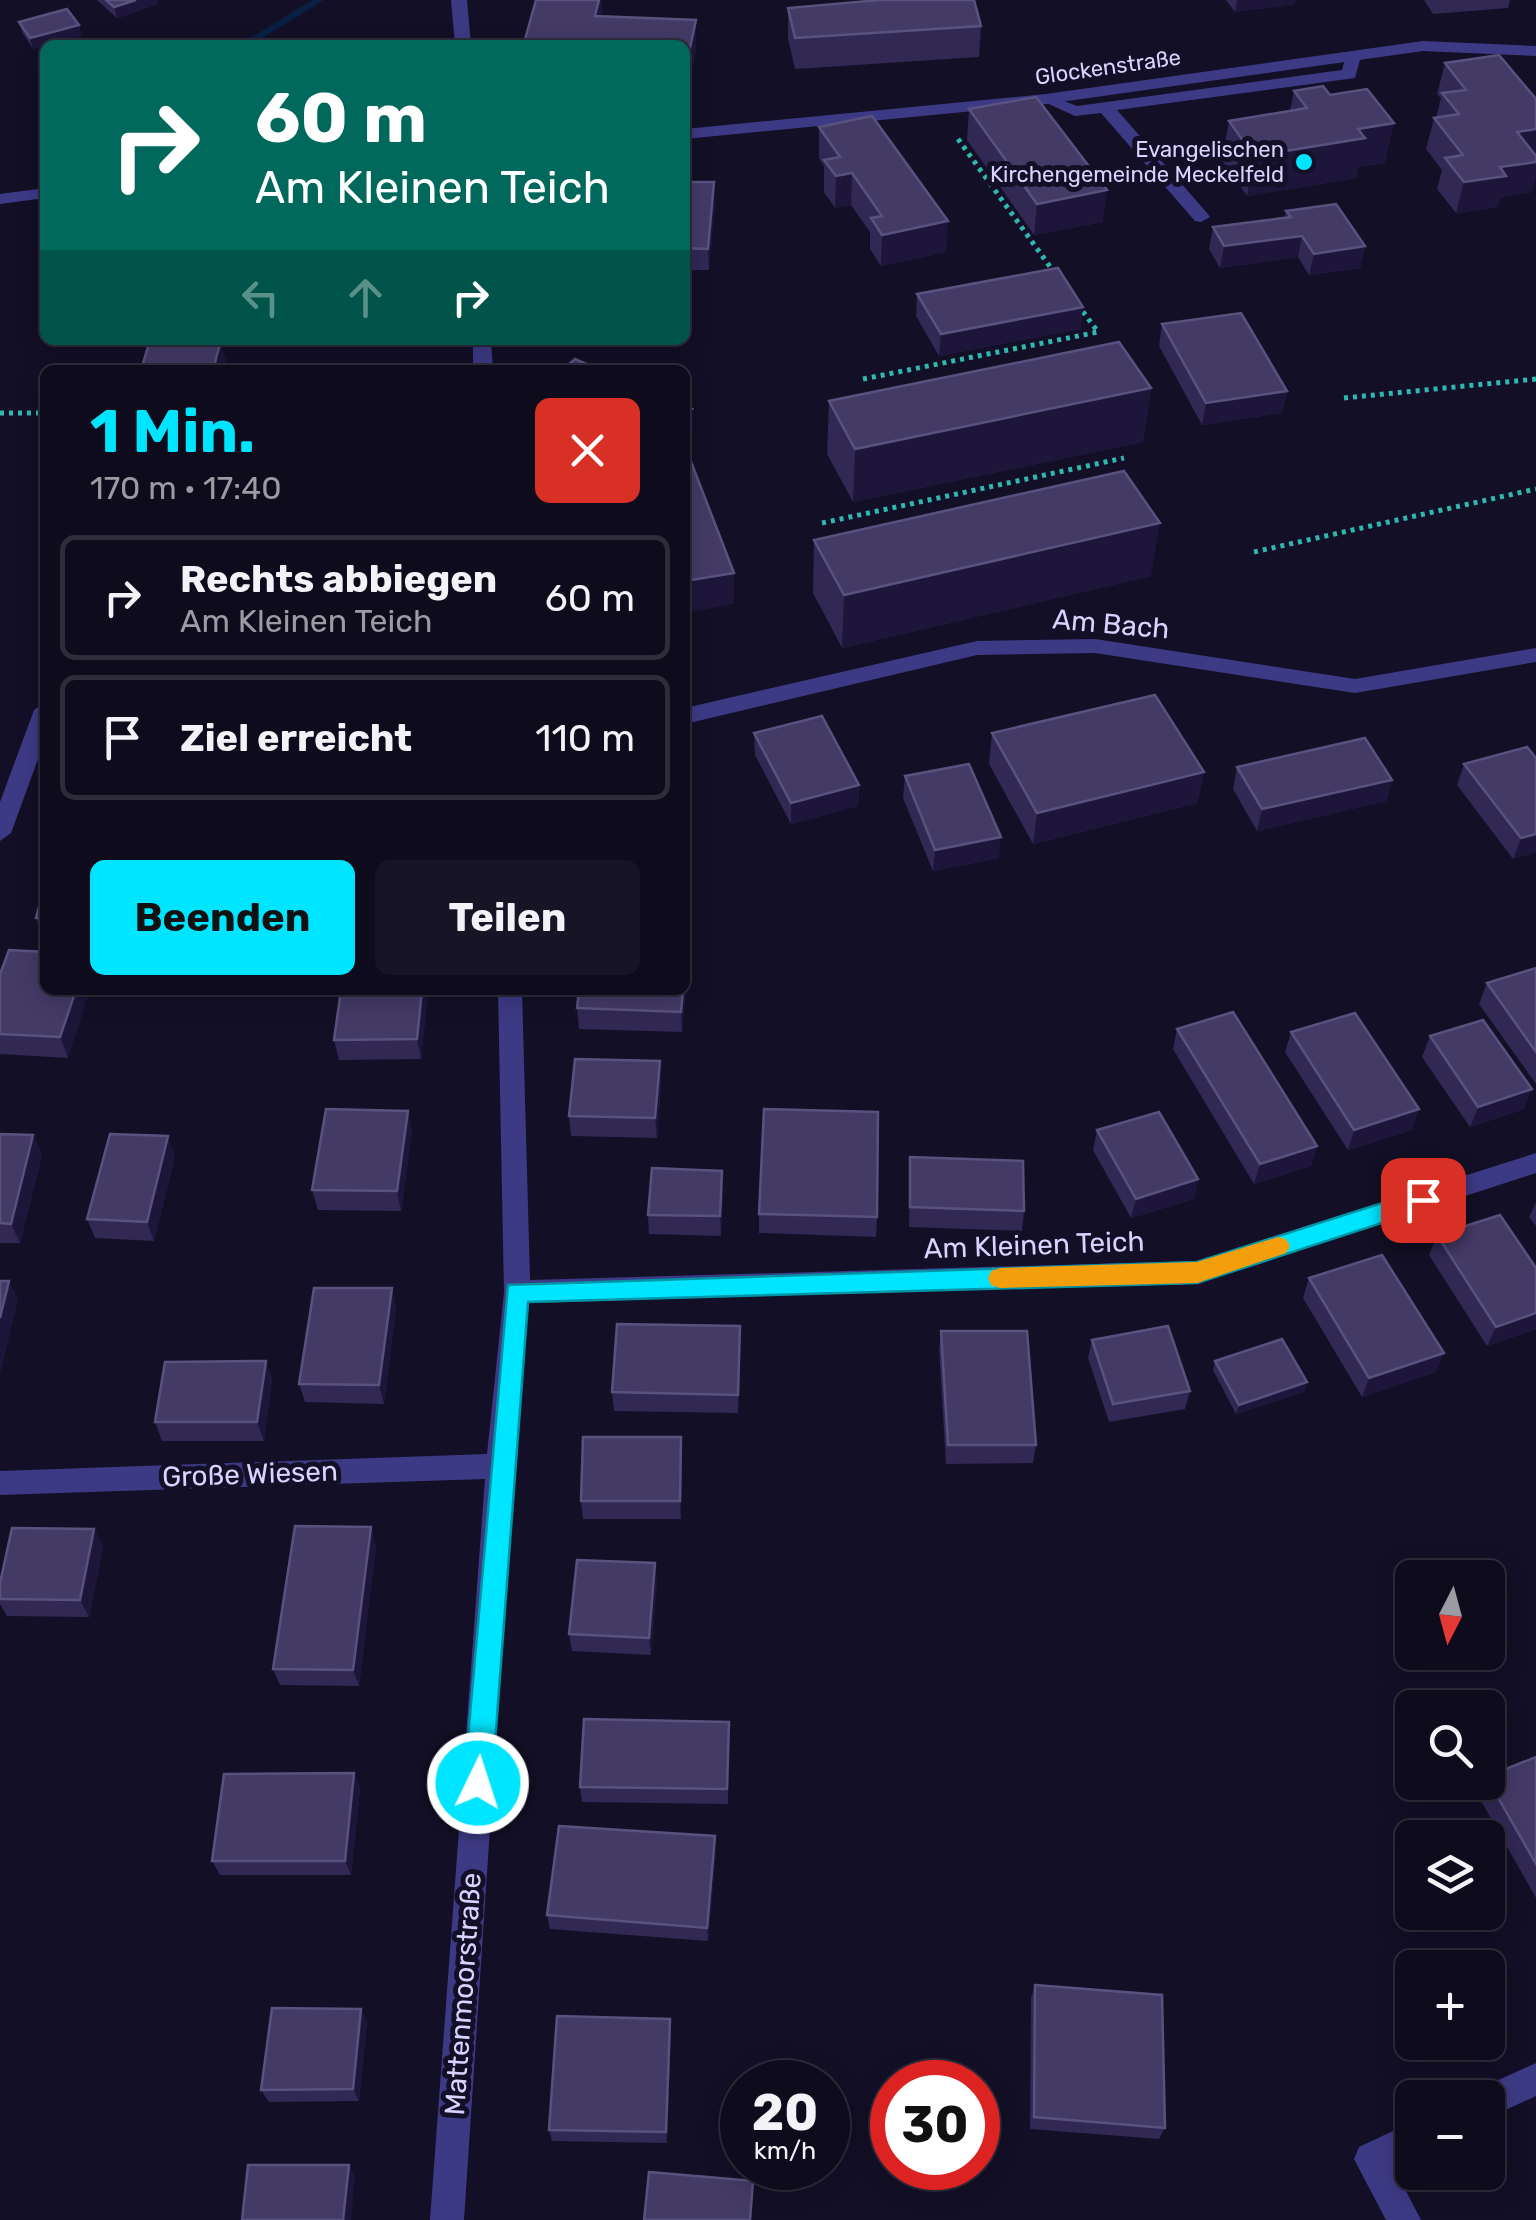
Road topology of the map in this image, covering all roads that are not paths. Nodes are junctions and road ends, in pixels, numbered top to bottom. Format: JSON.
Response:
{"nodes":[{"id":1,"x":459,"y":0,"type":"edge"},
{"id":2,"x":463,"y":40,"type":"edge"},
{"id":3,"x":1536,"y":51,"type":"edge"},
{"id":4,"x":1353,"y":56,"type":"junction"},
{"id":5,"x":1046,"y":99,"type":"junction"},
{"id":6,"x":1105,"y":108,"type":"junction"},
{"id":7,"x":690,"y":134,"type":"edge"},
{"id":8,"x":40,"y":194,"type":"edge"},
{"id":9,"x":0,"y":199,"type":"edge"},
{"id":10,"x":1202,"y":216,"type":"dead end"},
{"id":11,"x":1536,"y":655,"type":"edge"},
{"id":12,"x":690,"y":715,"type":"edge"},
{"id":13,"x":40,"y":724,"type":"edge"},
{"id":14,"x":0,"y":833,"type":"edge"},
{"id":15,"x":510,"y":995,"type":"edge"},
{"id":16,"x":1536,"y":1163,"type":"edge"},
{"id":17,"x":517,"y":1292,"type":"junction"},
{"id":18,"x":500,"y":1466,"type":"junction"},
{"id":19,"x":0,"y":1483,"type":"edge"},
{"id":20,"x":1536,"y":2079,"type":"edge"},
{"id":21,"x":1505,"y":2094,"type":"edge"},
{"id":22,"x":1395,"y":2147,"type":"edge"},
{"id":23,"x":447,"y":2220,"type":"edge"},
{"id":24,"x":1404,"y":2220,"type":"edge"}],
"edges":[{"from":1,"to":2,"type":"street"},
{"from":3,"to":4,"type":"street","name":"Glockenstraße"},
{"from":4,"to":5,"type":"street","name":"Glockenstraße"},
{"from":4,"to":6,"type":"street"},
{"from":5,"to":6,"type":"street"},
{"from":5,"to":7,"type":"street","name":"Glockenstraße"},
{"from":6,"to":10,"type":"street"},
{"from":8,"to":9,"type":"street"},
{"from":11,"to":12,"type":"street","name":"Am Bach"},
{"from":13,"to":14,"type":"street"},
{"from":15,"to":17,"type":"street","name":"Mattenmoorstraße"},
{"from":16,"to":17,"type":"street","name":"Am Kleinen Teich"},
{"from":17,"to":18,"type":"street","name":"Mattenmoorstraße"},
{"from":18,"to":19,"type":"street","name":"Große Wiesen"},
{"from":18,"to":23,"type":"street","name":"Mattenmoorstraße"},
{"from":20,"to":21,"type":"street"},
{"from":22,"to":24,"type":"street"}]}
